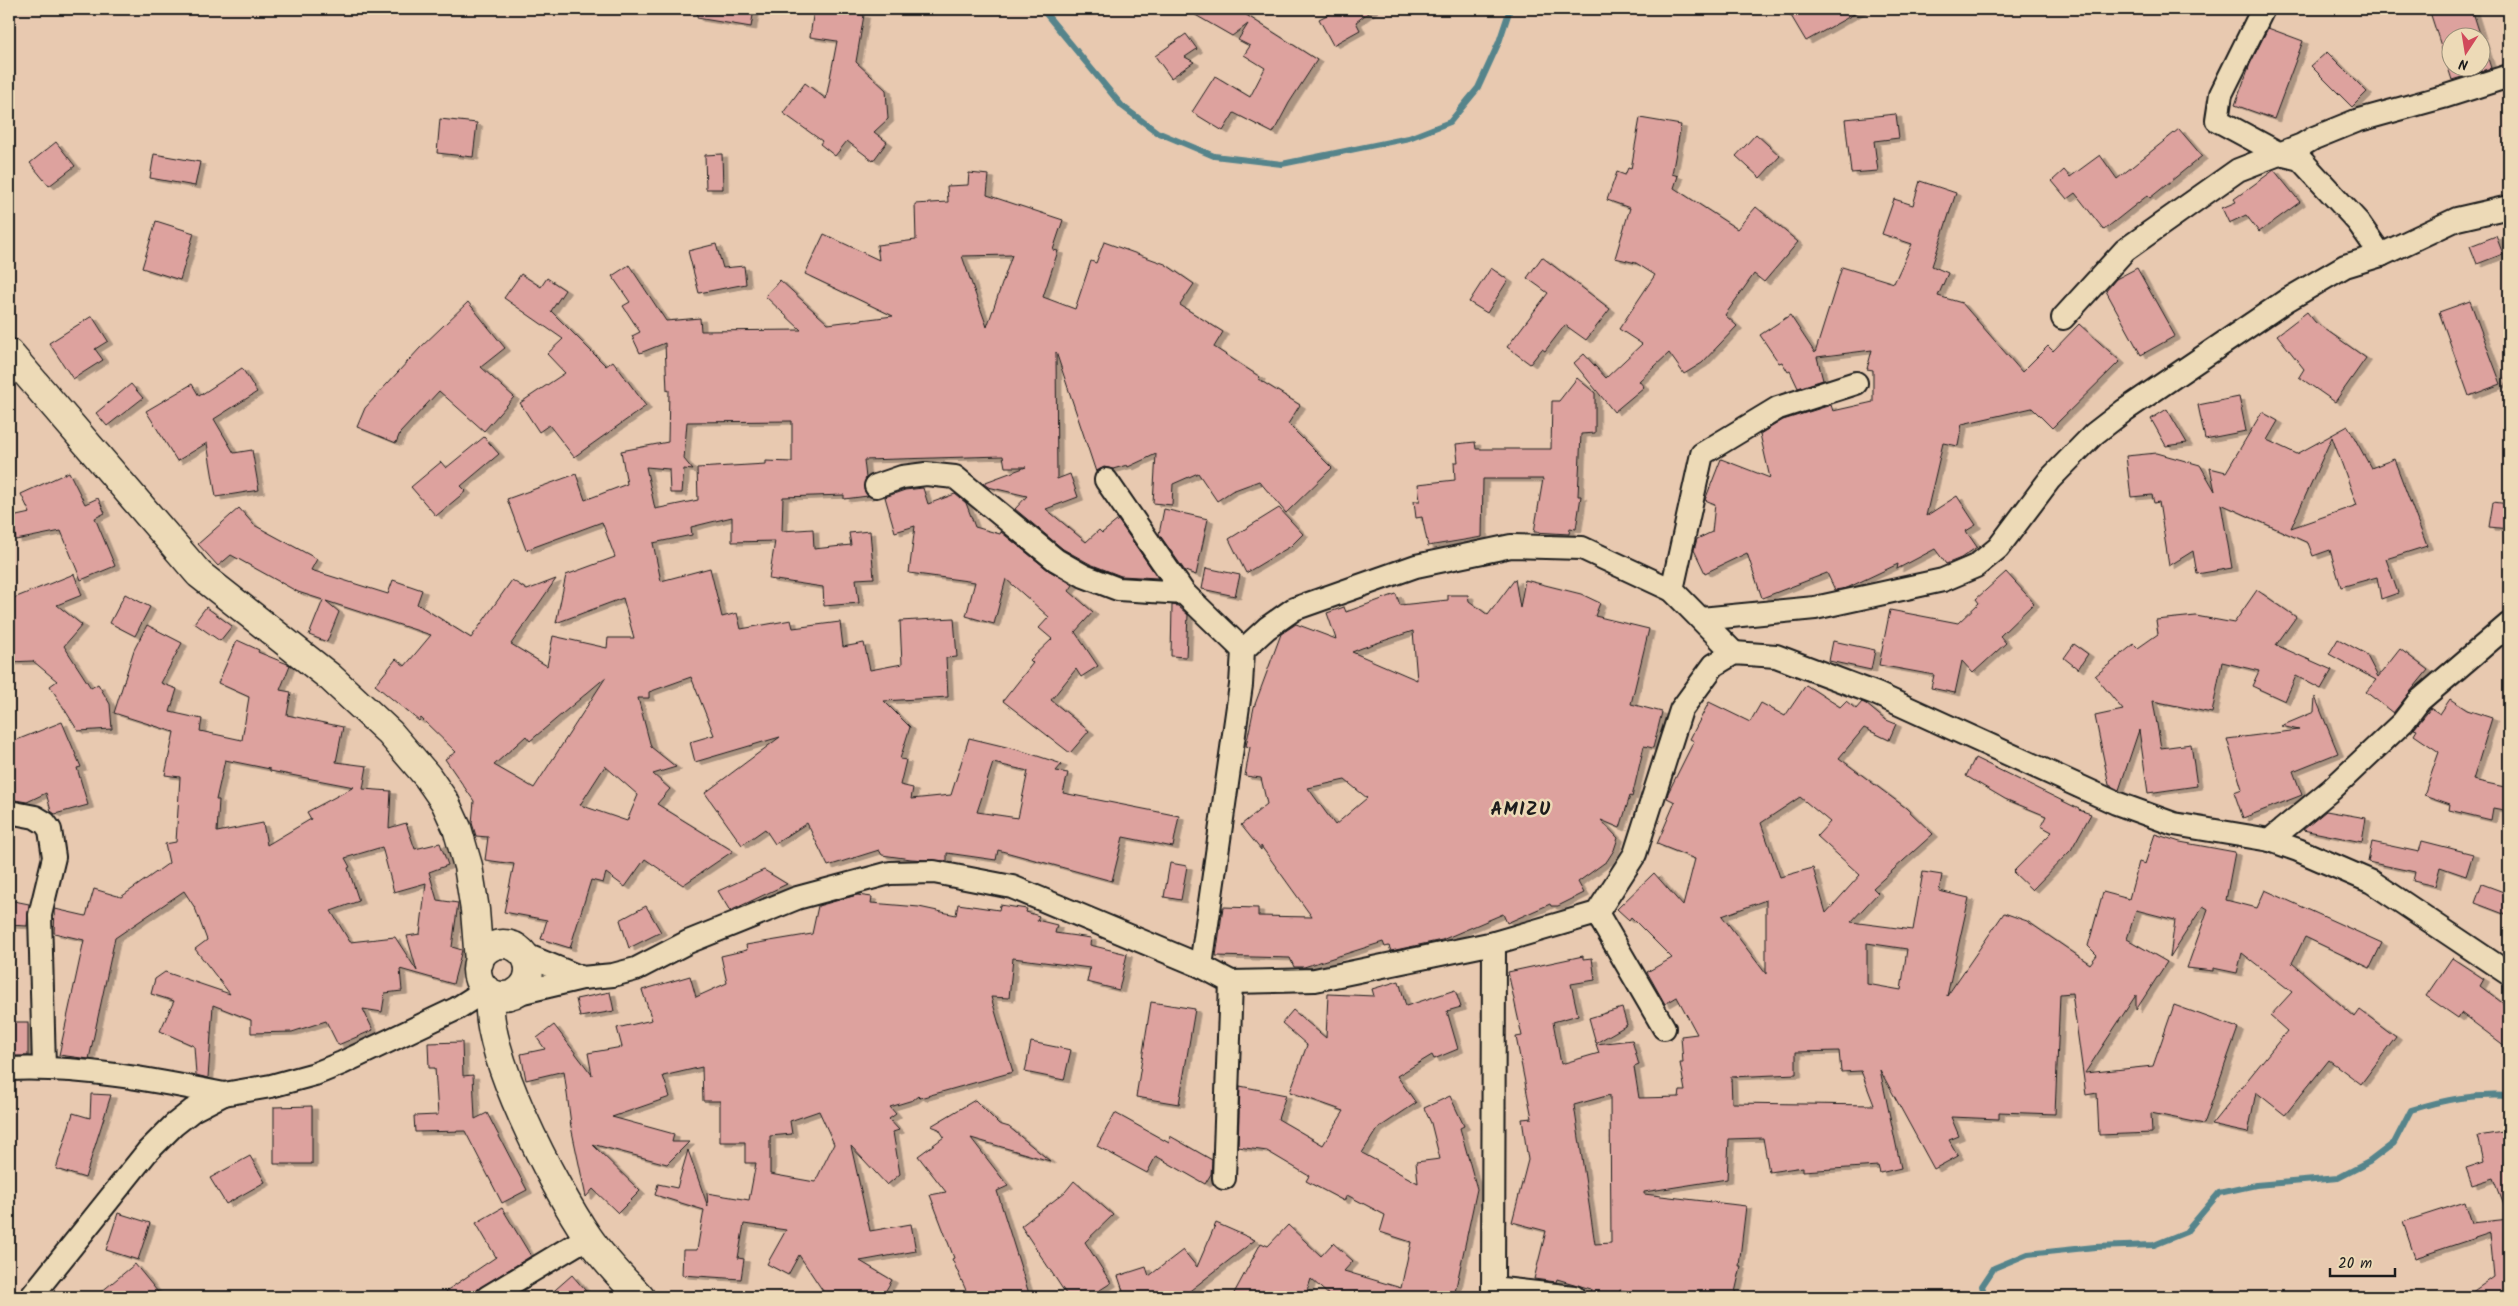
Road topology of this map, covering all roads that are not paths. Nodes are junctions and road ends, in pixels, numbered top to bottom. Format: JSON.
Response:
{"nodes":[{"id":1,"x":2263,"y":9,"type":"edge"},
{"id":2,"x":2509,"y":76,"type":"edge"},
{"id":3,"x":2280,"y":154,"type":"junction"},
{"id":4,"x":2509,"y":207,"type":"edge"},
{"id":5,"x":2381,"y":255,"type":"junction"},
{"id":6,"x":2063,"y":318,"type":"dead end"},
{"id":7,"x":9,"y":353,"type":"edge"},
{"id":8,"x":1856,"y":382,"type":"dead end"},
{"id":9,"x":1106,"y":480,"type":"dead end"},
{"id":10,"x":876,"y":486,"type":"dead end"},
{"id":11,"x":1672,"y":590,"type":"junction"},
{"id":12,"x":1184,"y":593,"type":"junction"},
{"id":13,"x":1701,"y":620,"type":"junction"},
{"id":14,"x":2509,"y":624,"type":"edge"},
{"id":15,"x":1243,"y":650,"type":"junction"},
{"id":16,"x":1734,"y":653,"type":"junction"},
{"id":17,"x":9,"y":812,"type":"edge"},
{"id":18,"x":2270,"y":840,"type":"junction"},
{"id":19,"x":475,"y":910,"type":"junction"},
{"id":20,"x":1596,"y":913,"type":"junction"},
{"id":21,"x":1494,"y":943,"type":"junction"},
{"id":22,"x":516,"y":949,"type":"junction"},
{"id":23,"x":479,"y":962,"type":"junction"},
{"id":24,"x":1201,"y":966,"type":"junction"},
{"id":25,"x":2509,"y":974,"type":"edge"},
{"id":26,"x":582,"y":978,"type":"junction"},
{"id":27,"x":1231,"y":982,"type":"junction"},
{"id":28,"x":496,"y":993,"type":"junction"},
{"id":29,"x":456,"y":1009,"type":"junction"},
{"id":30,"x":1664,"y":1028,"type":"dead end"},
{"id":31,"x":492,"y":1031,"type":"junction"},
{"id":32,"x":44,"y":1067,"type":"junction"},
{"id":33,"x":9,"y":1068,"type":"edge"},
{"id":34,"x":224,"y":1094,"type":"junction"},
{"id":35,"x":1224,"y":1178,"type":"dead end"},
{"id":36,"x":588,"y":1237,"type":"junction"},
{"id":37,"x":1493,"y":1293,"type":"edge"},
{"id":38,"x":31,"y":1297,"type":"edge"},
{"id":39,"x":488,"y":1297,"type":"edge"},
{"id":40,"x":640,"y":1297,"type":"edge"},
{"id":41,"x":1574,"y":1297,"type":"edge"}],
"edges":[{"from":1,"to":3,"type":"street"},
{"from":2,"to":3,"type":"street"},
{"from":3,"to":5,"type":"street"},
{"from":3,"to":6,"type":"street"},
{"from":4,"to":5,"type":"street"},
{"from":5,"to":13,"type":"street"},
{"from":7,"to":19,"type":"street"},
{"from":8,"to":11,"type":"street"},
{"from":9,"to":12,"type":"street"},
{"from":10,"to":12,"type":"street"},
{"from":11,"to":13,"type":"street"},
{"from":11,"to":15,"type":"street"},
{"from":12,"to":15,"type":"street"},
{"from":13,"to":16,"type":"street"},
{"from":14,"to":18,"type":"street"},
{"from":15,"to":24,"type":"street"},
{"from":16,"to":18,"type":"street"},
{"from":16,"to":20,"type":"street"},
{"from":17,"to":32,"type":"street"},
{"from":18,"to":25,"type":"street"},
{"from":19,"to":22,"type":"street"},
{"from":19,"to":23,"type":"street"},
{"from":20,"to":21,"type":"street"},
{"from":20,"to":30,"type":"street"},
{"from":21,"to":27,"type":"street"},
{"from":21,"to":37,"type":"street"},
{"from":22,"to":23,"type":"street"},
{"from":22,"to":26,"type":"street"},
{"from":22,"to":28,"type":"street"},
{"from":23,"to":28,"type":"street"},
{"from":24,"to":26,"type":"street"},
{"from":24,"to":27,"type":"street"},
{"from":26,"to":28,"type":"street"},
{"from":27,"to":35,"type":"street"},
{"from":28,"to":29,"type":"street"},
{"from":28,"to":31,"type":"street"},
{"from":29,"to":31,"type":"street"},
{"from":29,"to":34,"type":"street"},
{"from":31,"to":36,"type":"street"},
{"from":32,"to":33,"type":"street"},
{"from":32,"to":34,"type":"street"},
{"from":34,"to":38,"type":"street"},
{"from":36,"to":39,"type":"street"},
{"from":36,"to":40,"type":"street"},
{"from":37,"to":41,"type":"street"}]}
